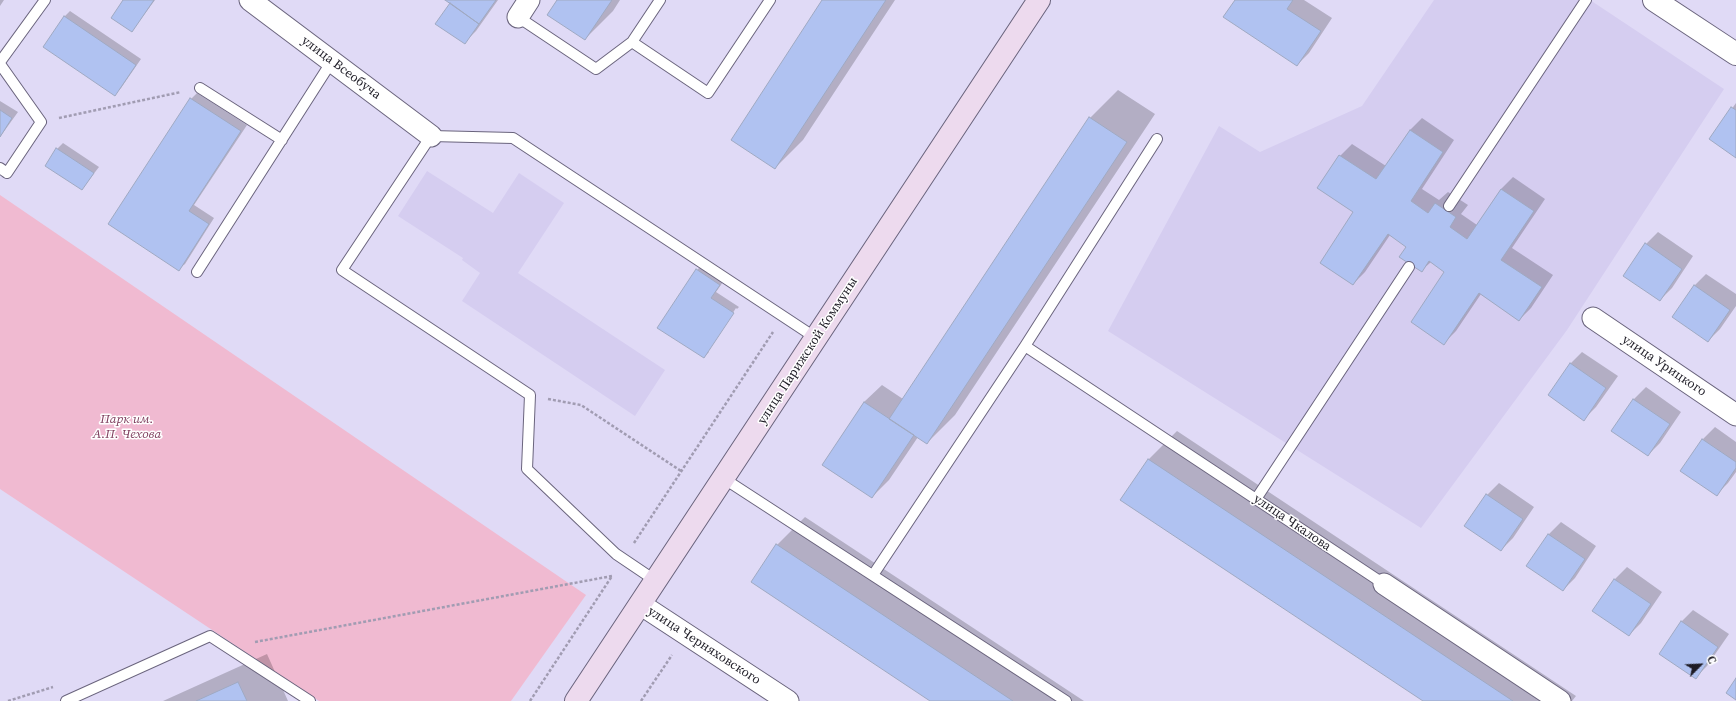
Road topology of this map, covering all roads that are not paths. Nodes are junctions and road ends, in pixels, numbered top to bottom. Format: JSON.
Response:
{"nodes":[{"id":1,"x":45,"y":0,"type":"edge"},
{"id":2,"x":250,"y":0,"type":"edge"},
{"id":3,"x":660,"y":0,"type":"edge"},
{"id":4,"x":770,"y":0,"type":"edge"},
{"id":5,"x":1039,"y":0,"type":"edge"},
{"id":6,"x":1586,"y":0,"type":"edge"},
{"id":7,"x":1654,"y":0,"type":"edge"},
{"id":8,"x":523,"y":8,"type":"edge"},
{"id":9,"x":632,"y":42,"type":"junction"},
{"id":10,"x":1736,"y":54,"type":"edge"},
{"id":11,"x":332,"y":62,"type":"junction"},
{"id":12,"x":0,"y":63,"type":"edge"},
{"id":13,"x":200,"y":88,"type":"road end"},
{"id":14,"x":431,"y":136,"type":"junction"},
{"id":15,"x":1157,"y":139,"type":"dead end"},
{"id":16,"x":282,"y":140,"type":"junction"},
{"id":17,"x":0,"y":168,"type":"edge"},
{"id":18,"x":1449,"y":206,"type":"dead end"},
{"id":19,"x":1409,"y":266,"type":"dead end"},
{"id":20,"x":196,"y":272,"type":"dead end"},
{"id":21,"x":1593,"y":318,"type":"dead end"},
{"id":22,"x":816,"y":338,"type":"junction"},
{"id":23,"x":1025,"y":346,"type":"junction"},
{"id":24,"x":1736,"y":415,"type":"edge"},
{"id":25,"x":724,"y":478,"type":"junction"},
{"id":26,"x":1256,"y":499,"type":"junction"},
{"id":27,"x":873,"y":575,"type":"junction"},
{"id":28,"x":656,"y":580,"type":"junction"},
{"id":29,"x":1384,"y":584,"type":"joint"},
{"id":30,"x":640,"y":604,"type":"junction"},
{"id":31,"x":66,"y":701,"type":"edge"},
{"id":32,"x":310,"y":701,"type":"edge"},
{"id":33,"x":576,"y":701,"type":"edge"},
{"id":34,"x":788,"y":701,"type":"edge"},
{"id":35,"x":1066,"y":701,"type":"edge"},
{"id":36,"x":1560,"y":701,"type":"edge"}],
"edges":[{"from":1,"to":12,"type":"lane"},
{"from":2,"to":11,"type":"street","name":"улица Всеобуча"},
{"from":3,"to":9,"type":"lane"},
{"from":4,"to":9,"type":"lane"},
{"from":5,"to":22,"type":"main road","name":"улица Парижской Коммуны"},
{"from":6,"to":18,"type":"lane"},
{"from":7,"to":10,"type":"street"},
{"from":8,"to":9,"type":"lane"},
{"from":11,"to":14,"type":"street","name":"улица Всеобуча"},
{"from":11,"to":16,"type":"lane"},
{"from":12,"to":17,"type":"lane"},
{"from":13,"to":16,"type":"lane"},
{"from":14,"to":22,"type":"lane"},
{"from":14,"to":28,"type":"lane"},
{"from":15,"to":23,"type":"lane"},
{"from":16,"to":20,"type":"lane"},
{"from":19,"to":26,"type":"lane"},
{"from":21,"to":24,"type":"street","name":"улица Урицкого"},
{"from":22,"to":25,"type":"main road","name":"улица Парижской Коммуны"},
{"from":23,"to":26,"type":"lane","name":"улица Чкалова"},
{"from":23,"to":27,"type":"lane"},
{"from":25,"to":27,"type":"lane"},
{"from":25,"to":28,"type":"main road","name":"улица Парижской Коммуны"},
{"from":26,"to":29,"type":"lane","name":"улица Чкалова"},
{"from":27,"to":35,"type":"lane"},
{"from":28,"to":30,"type":"main road","name":"улица Парижской Коммуны"},
{"from":29,"to":36,"type":"street","name":"улица Чкалова"},
{"from":30,"to":33,"type":"main road","name":"улица Парижской Коммуны"},
{"from":30,"to":34,"type":"street","name":"улица Черняховского"},
{"from":31,"to":32,"type":"lane"}]}
